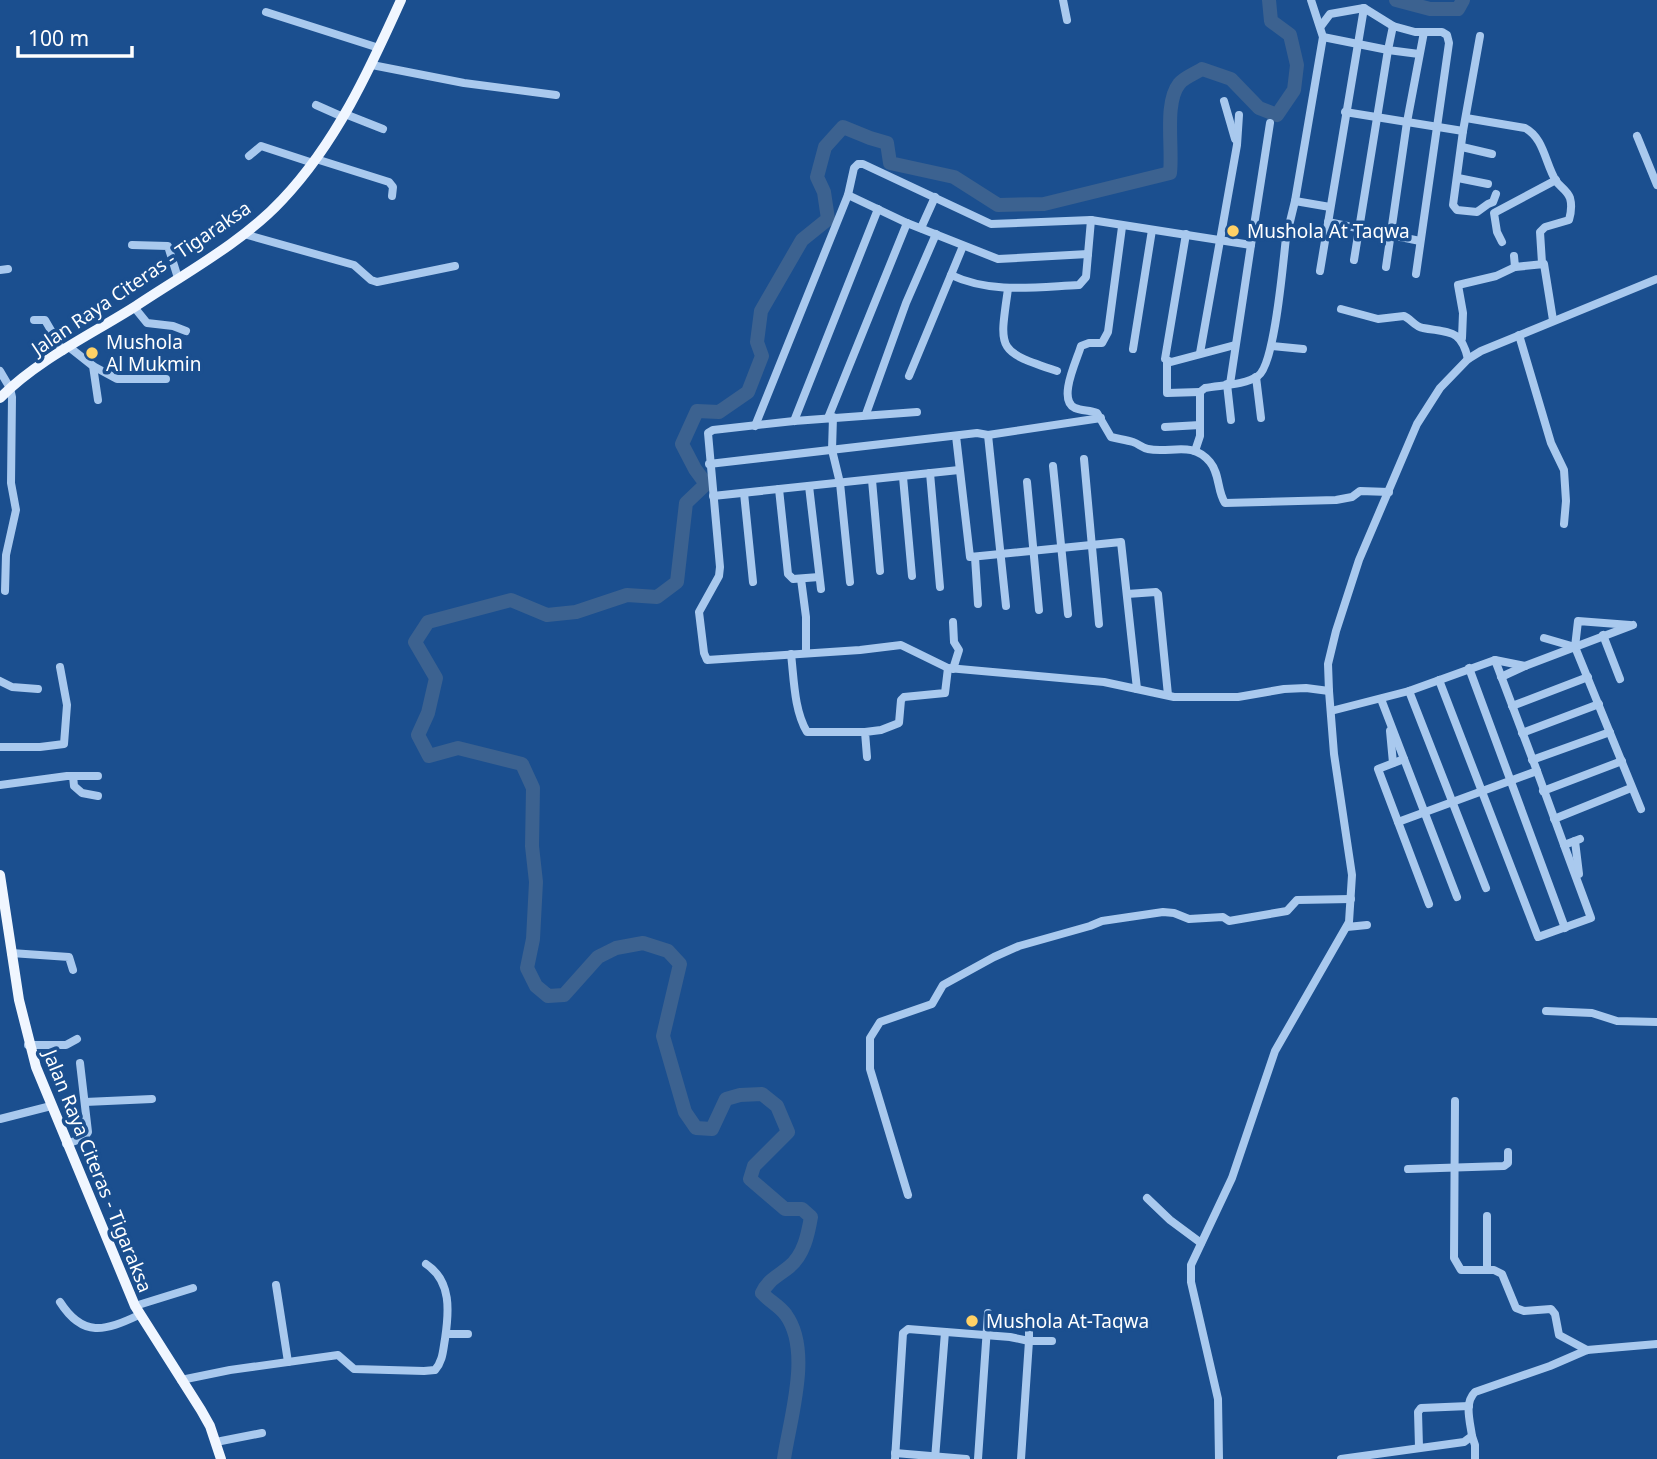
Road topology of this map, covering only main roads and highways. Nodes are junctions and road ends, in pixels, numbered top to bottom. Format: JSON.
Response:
{"nodes":[{"id":1,"x":401,"y":0,"type":"edge"},
{"id":2,"x":0,"y":398,"type":"edge"},
{"id":3,"x":0,"y":875,"type":"edge"},
{"id":4,"x":4,"y":924,"type":"edge"},
{"id":5,"x":221,"y":1459,"type":"edge"}],
"edges":[{"from":1,"to":2,"type":"main road","name":"Jalan Raya Citeras - Tigaraksa"},
{"from":3,"to":4,"type":"main road","name":"Jalan Raya Citeras - Tigaraksa"},
{"from":4,"to":5,"type":"main road","name":"Jalan Raya Citeras - Tigaraksa"}]}
